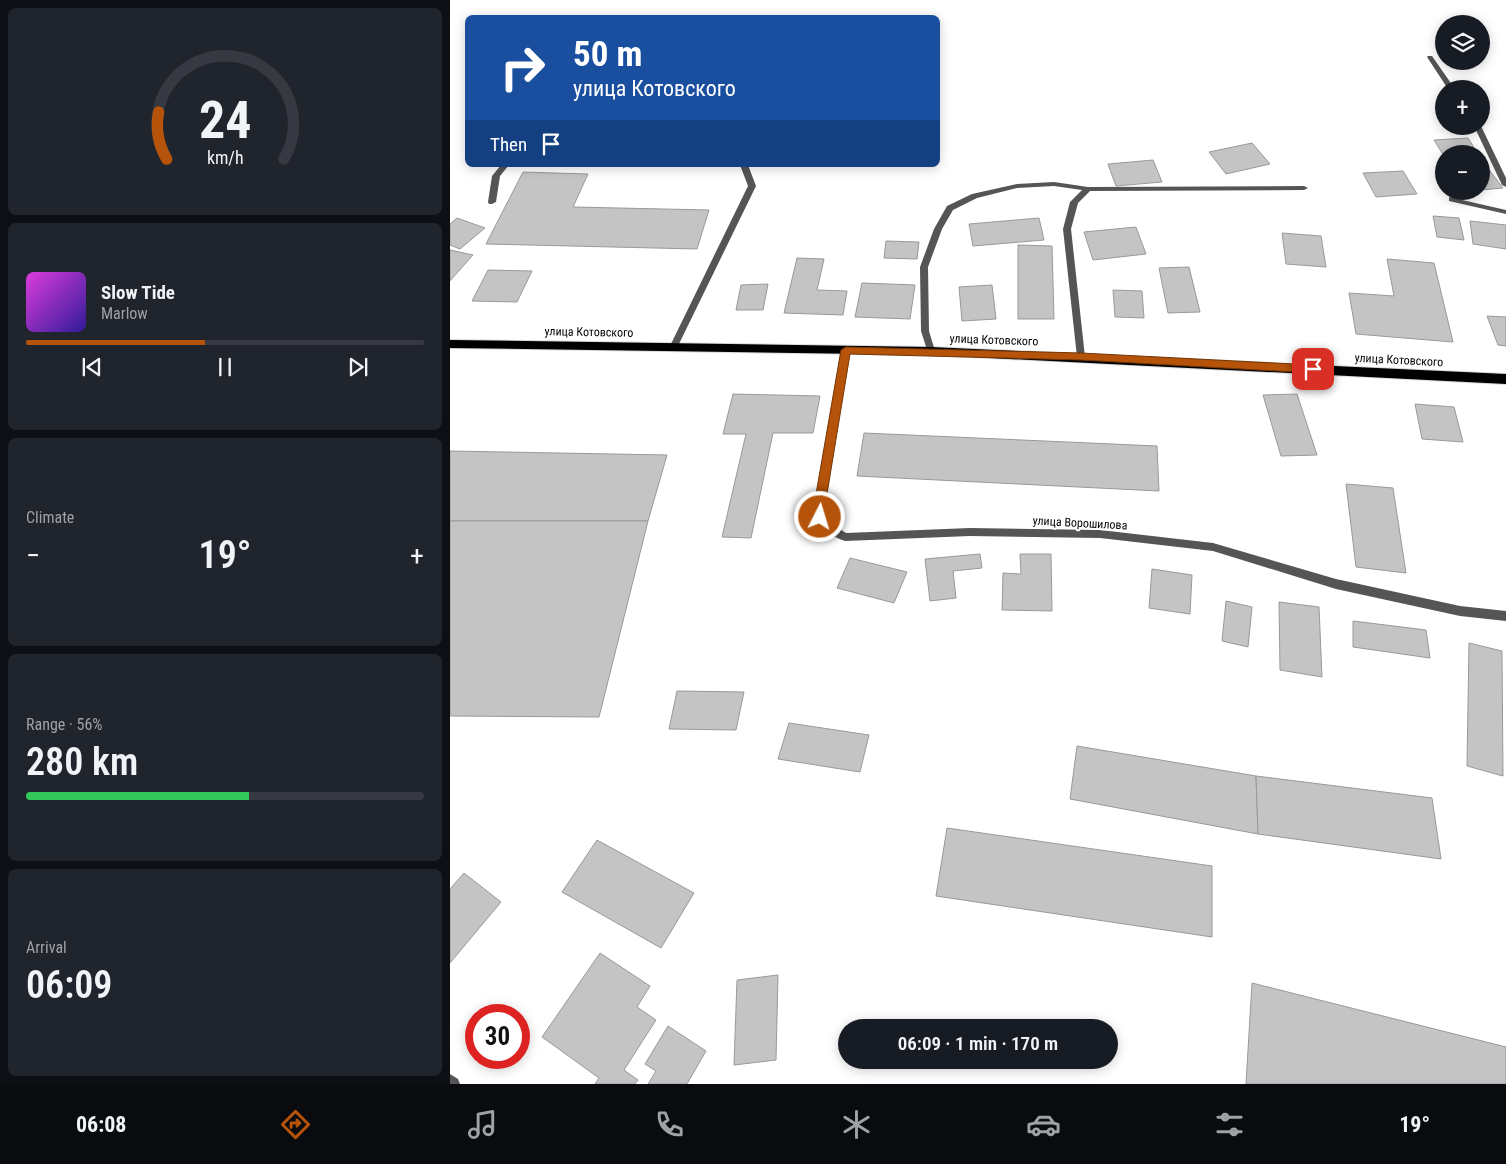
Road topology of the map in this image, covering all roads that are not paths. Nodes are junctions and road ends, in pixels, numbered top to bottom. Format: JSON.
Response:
{"nodes":[{"id":1,"x":1430,"y":57,"type":"dead end"},
{"id":2,"x":1446,"y":80,"type":"edge"},
{"id":3,"x":1481,"y":135,"type":"edge"},
{"id":4,"x":503,"y":167,"type":"edge"},
{"id":5,"x":745,"y":167,"type":"edge"},
{"id":6,"x":1506,"y":185,"type":"edge"},
{"id":7,"x":1304,"y":188,"type":"dead end"},
{"id":8,"x":1088,"y":189,"type":"junction"},
{"id":9,"x":1456,"y":200,"type":"edge"},
{"id":10,"x":492,"y":202,"type":"dead end"},
{"id":11,"x":1506,"y":212,"type":"edge"},
{"id":12,"x":450,"y":344,"type":"edge"},
{"id":13,"x":674,"y":346,"type":"junction"},
{"id":14,"x":846,"y":350,"type":"junction"},
{"id":15,"x":930,"y":351,"type":"junction"},
{"id":16,"x":1081,"y":356,"type":"junction"},
{"id":17,"x":1506,"y":380,"type":"edge"},
{"id":18,"x":1506,"y":616,"type":"edge"},
{"id":19,"x":450,"y":1081,"type":"edge"},
{"id":20,"x":453,"y":1084,"type":"edge"}],
"edges":[{"from":1,"to":2,"type":"street"},
{"from":3,"to":6,"type":"street"},
{"from":4,"to":10,"type":"street"},
{"from":5,"to":13,"type":"street"},
{"from":7,"to":8,"type":"street"},
{"from":8,"to":15,"type":"street"},
{"from":8,"to":16,"type":"street"},
{"from":9,"to":11,"type":"street"},
{"from":12,"to":13,"type":"highway","name":"улица Котовского"},
{"from":13,"to":14,"type":"highway","name":"улица Котовского"},
{"from":14,"to":15,"type":"highway","name":"улица Котовского"},
{"from":14,"to":18,"type":"street","name":"улица Ворошилова"},
{"from":15,"to":16,"type":"highway","name":"улица Котовского"},
{"from":16,"to":17,"type":"highway","name":"улица Котовского"},
{"from":19,"to":20,"type":"street"}]}
